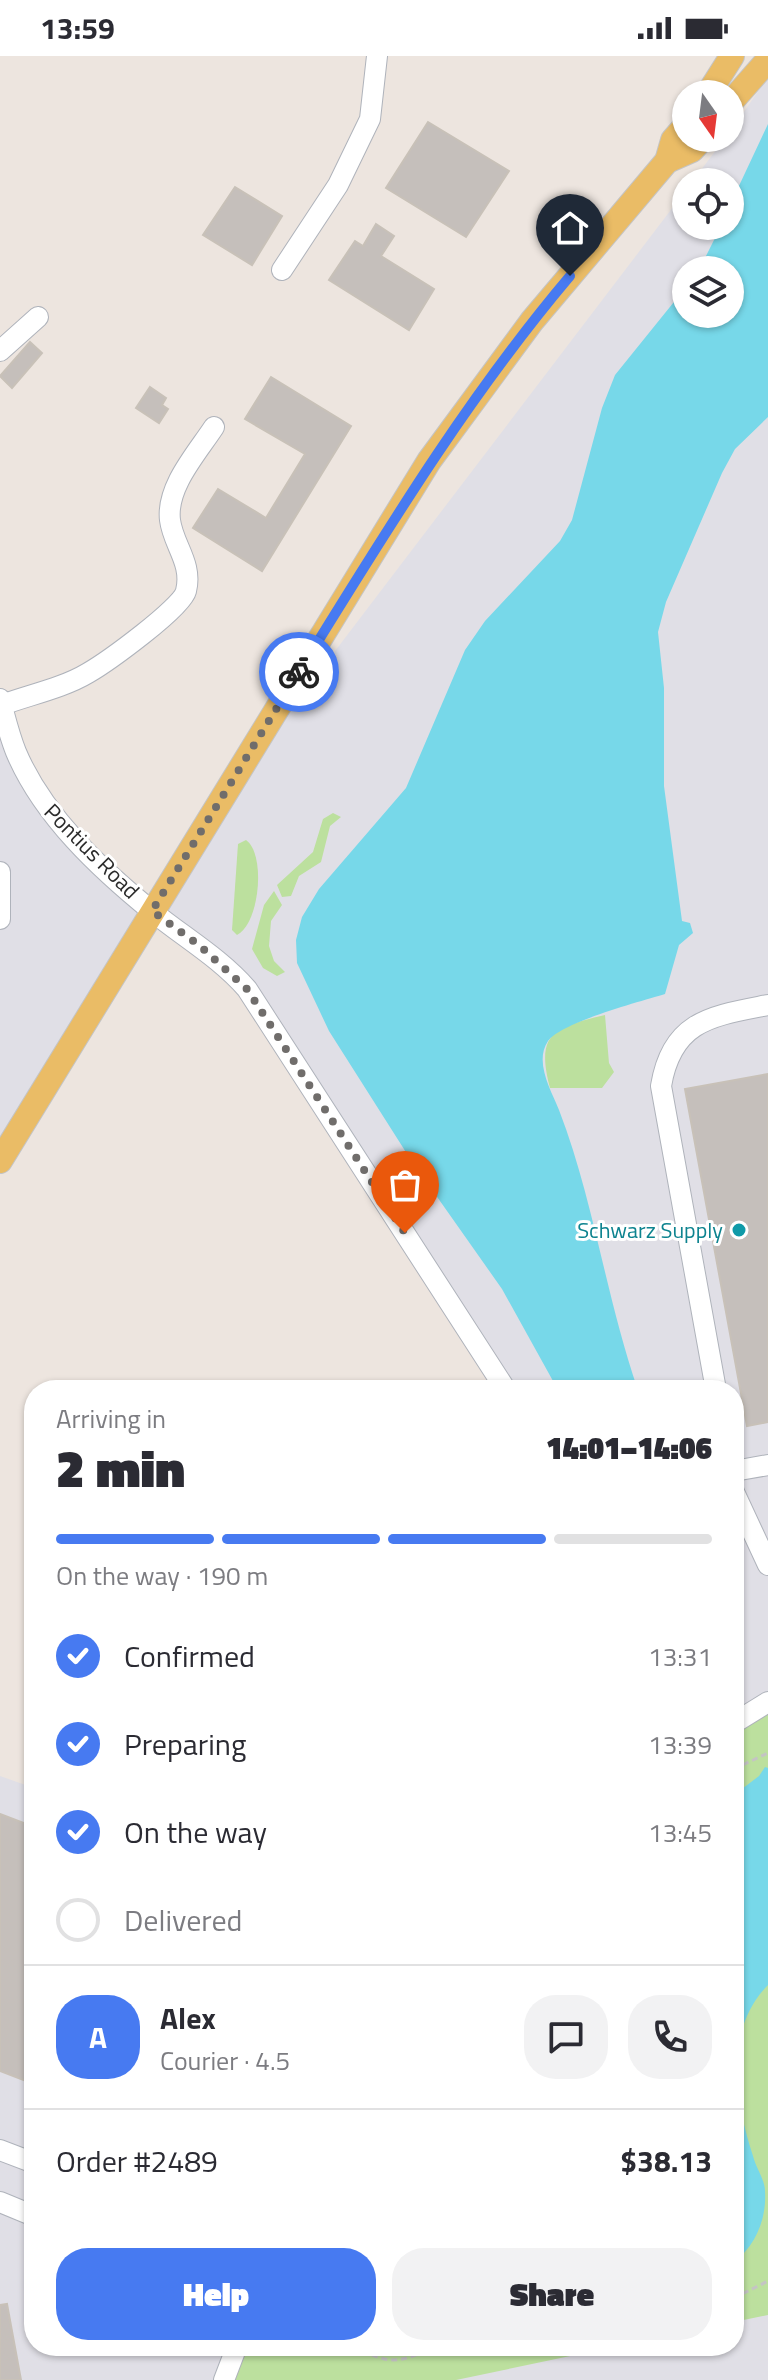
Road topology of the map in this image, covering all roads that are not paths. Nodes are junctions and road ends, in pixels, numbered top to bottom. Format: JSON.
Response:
{"nodes":[{"id":1,"x":377,"y":56,"type":"edge"},
{"id":2,"x":732,"y":56,"type":"edge"},
{"id":3,"x":751,"y":56,"type":"edge"},
{"id":4,"x":768,"y":60,"type":"edge"},
{"id":5,"x":717,"y":80,"type":"edge"},
{"id":6,"x":740,"y":80,"type":"edge"},
{"id":7,"x":744,"y":87,"type":"edge"},
{"id":8,"x":672,"y":144,"type":"edge"},
{"id":9,"x":687,"y":152,"type":"edge"},
{"id":10,"x":667,"y":161,"type":"junction"},
{"id":11,"x":282,"y":270,"type":"dead end"},
{"id":12,"x":38,"y":317,"type":"dead end"},
{"id":13,"x":0,"y":351,"type":"edge"},
{"id":14,"x":214,"y":427,"type":"dead end"},
{"id":15,"x":1,"y":702,"type":"edge"},
{"id":16,"x":0,"y":872,"type":"edge"},
{"id":17,"x":152,"y":911,"type":"junction"},
{"id":18,"x":0,"y":919,"type":"edge"},
{"id":19,"x":768,"y":1005,"type":"edge"},
{"id":20,"x":0,"y":1161,"type":"edge"},
{"id":21,"x":500,"y":1380,"type":"edge"},
{"id":22,"x":714,"y":1380,"type":"edge"},
{"id":23,"x":768,"y":1465,"type":"edge"},
{"id":24,"x":744,"y":1469,"type":"edge"},
{"id":25,"x":744,"y":1513,"type":"edge"},
{"id":26,"x":768,"y":1565,"type":"edge"},
{"id":27,"x":768,"y":1702,"type":"edge"},
{"id":28,"x":744,"y":1717,"type":"edge"},
{"id":29,"x":0,"y":2150,"type":"edge"},
{"id":30,"x":24,"y":2159,"type":"edge"},
{"id":31,"x":0,"y":2202,"type":"edge"},
{"id":32,"x":24,"y":2212,"type":"edge"},
{"id":33,"x":233,"y":2356,"type":"edge"},
{"id":34,"x":224,"y":2380,"type":"edge"}],
"edges":[{"from":1,"to":11,"type":"street"},
{"from":2,"to":5,"type":"main road"},
{"from":3,"to":6,"type":"main road"},
{"from":4,"to":7,"type":"main road"},
{"from":8,"to":10,"type":"main road"},
{"from":9,"to":10,"type":"main road"},
{"from":10,"to":17,"type":"main road"},
{"from":12,"to":13,"type":"street"},
{"from":14,"to":15,"type":"street"},
{"from":15,"to":17,"type":"street","name":"Pontius Road"},
{"from":16,"to":18,"type":"street"},
{"from":17,"to":20,"type":"main road"},
{"from":17,"to":21,"type":"street","name":"Pontius Road"},
{"from":19,"to":22,"type":"street"},
{"from":23,"to":24,"type":"street"},
{"from":25,"to":26,"type":"street"},
{"from":27,"to":28,"type":"street"},
{"from":29,"to":30,"type":"street"},
{"from":31,"to":32,"type":"street"},
{"from":33,"to":34,"type":"street"}]}
